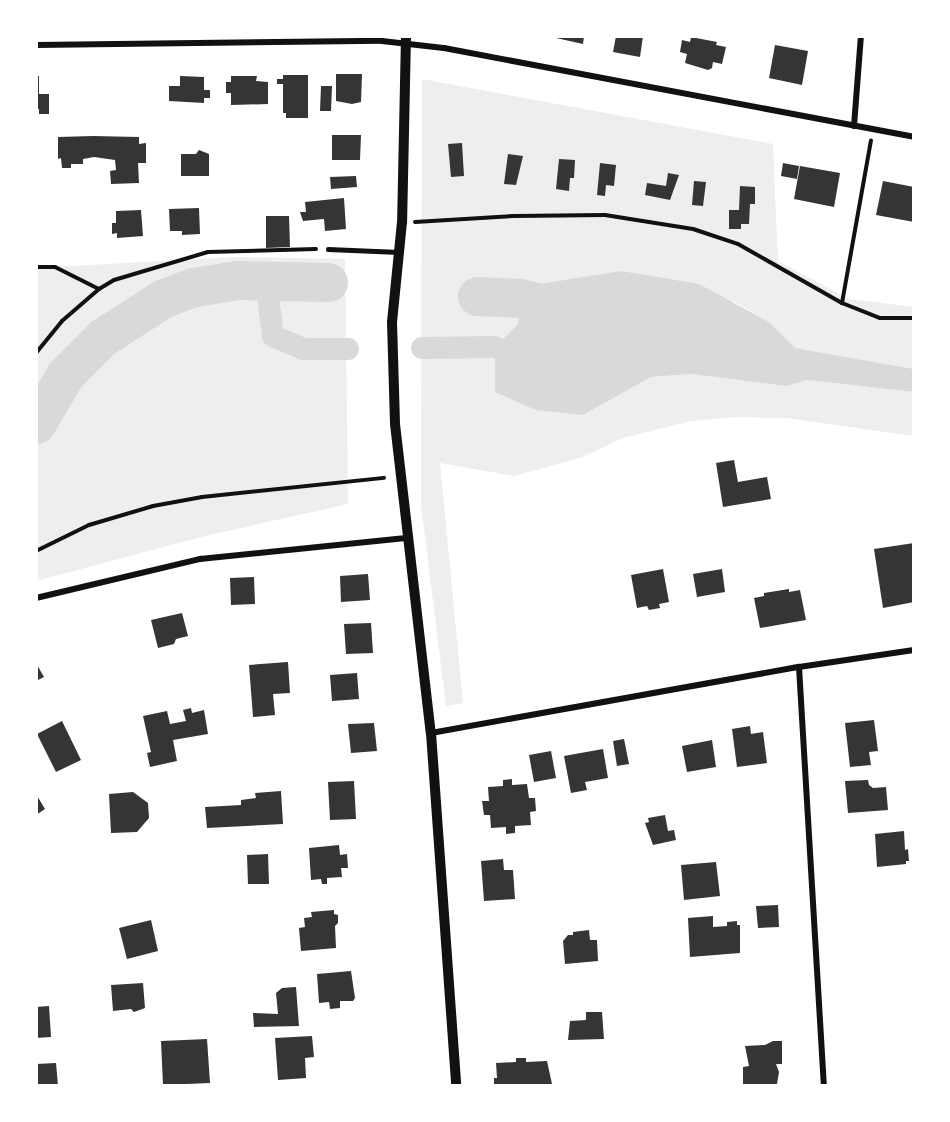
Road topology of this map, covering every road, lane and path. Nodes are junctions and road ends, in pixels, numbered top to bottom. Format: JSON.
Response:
{"nodes":[{"id":1,"x":861,"y":36,"type":"edge"},
{"id":2,"x":406,"y":40,"type":"edge"},
{"id":3,"x":36,"y":45,"type":"edge"},
{"id":4,"x":854,"y":126,"type":"junction"},
{"id":5,"x":873,"y":130,"type":"junction"},
{"id":6,"x":914,"y":137,"type":"edge"},
{"id":7,"x":402,"y":222,"type":"junction"},
{"id":8,"x":328,"y":249,"type":"joint"},
{"id":9,"x":399,"y":252,"type":"junction"},
{"id":10,"x":36,"y":267,"type":"edge"},
{"id":11,"x":99,"y":289,"type":"junction"},
{"id":12,"x":842,"y":303,"type":"junction"},
{"id":13,"x":914,"y":318,"type":"edge"},
{"id":14,"x":36,"y":353,"type":"edge"},
{"id":15,"x":384,"y":478,"type":"dead end"},
{"id":16,"x":406,"y":538,"type":"junction"},
{"id":17,"x":36,"y":551,"type":"edge"},
{"id":18,"x":36,"y":598,"type":"edge"},
{"id":19,"x":914,"y":650,"type":"edge"},
{"id":20,"x":799,"y":666,"type":"junction"},
{"id":21,"x":431,"y":733,"type":"junction"},
{"id":22,"x":456,"y":1086,"type":"edge"},
{"id":23,"x":824,"y":1086,"type":"edge"}],
"edges":[{"from":1,"to":4,"type":"street"},
{"from":2,"to":3,"type":"street"},
{"from":2,"to":4,"type":"street"},
{"from":2,"to":7,"type":"street"},
{"from":4,"to":5,"type":"street"},
{"from":5,"to":6,"type":"street"},
{"from":5,"to":12,"type":"path"},
{"from":7,"to":9,"type":"street"},
{"from":7,"to":12,"type":"path"},
{"from":8,"to":9,"type":"lane"},
{"from":8,"to":11,"type":"path"},
{"from":9,"to":16,"type":"street"},
{"from":10,"to":11,"type":"path"},
{"from":11,"to":14,"type":"path"},
{"from":12,"to":13,"type":"path"},
{"from":15,"to":17,"type":"path"},
{"from":16,"to":18,"type":"street"},
{"from":16,"to":21,"type":"street"},
{"from":19,"to":20,"type":"street"},
{"from":20,"to":21,"type":"street"},
{"from":20,"to":23,"type":"street"},
{"from":21,"to":22,"type":"street"}]}
